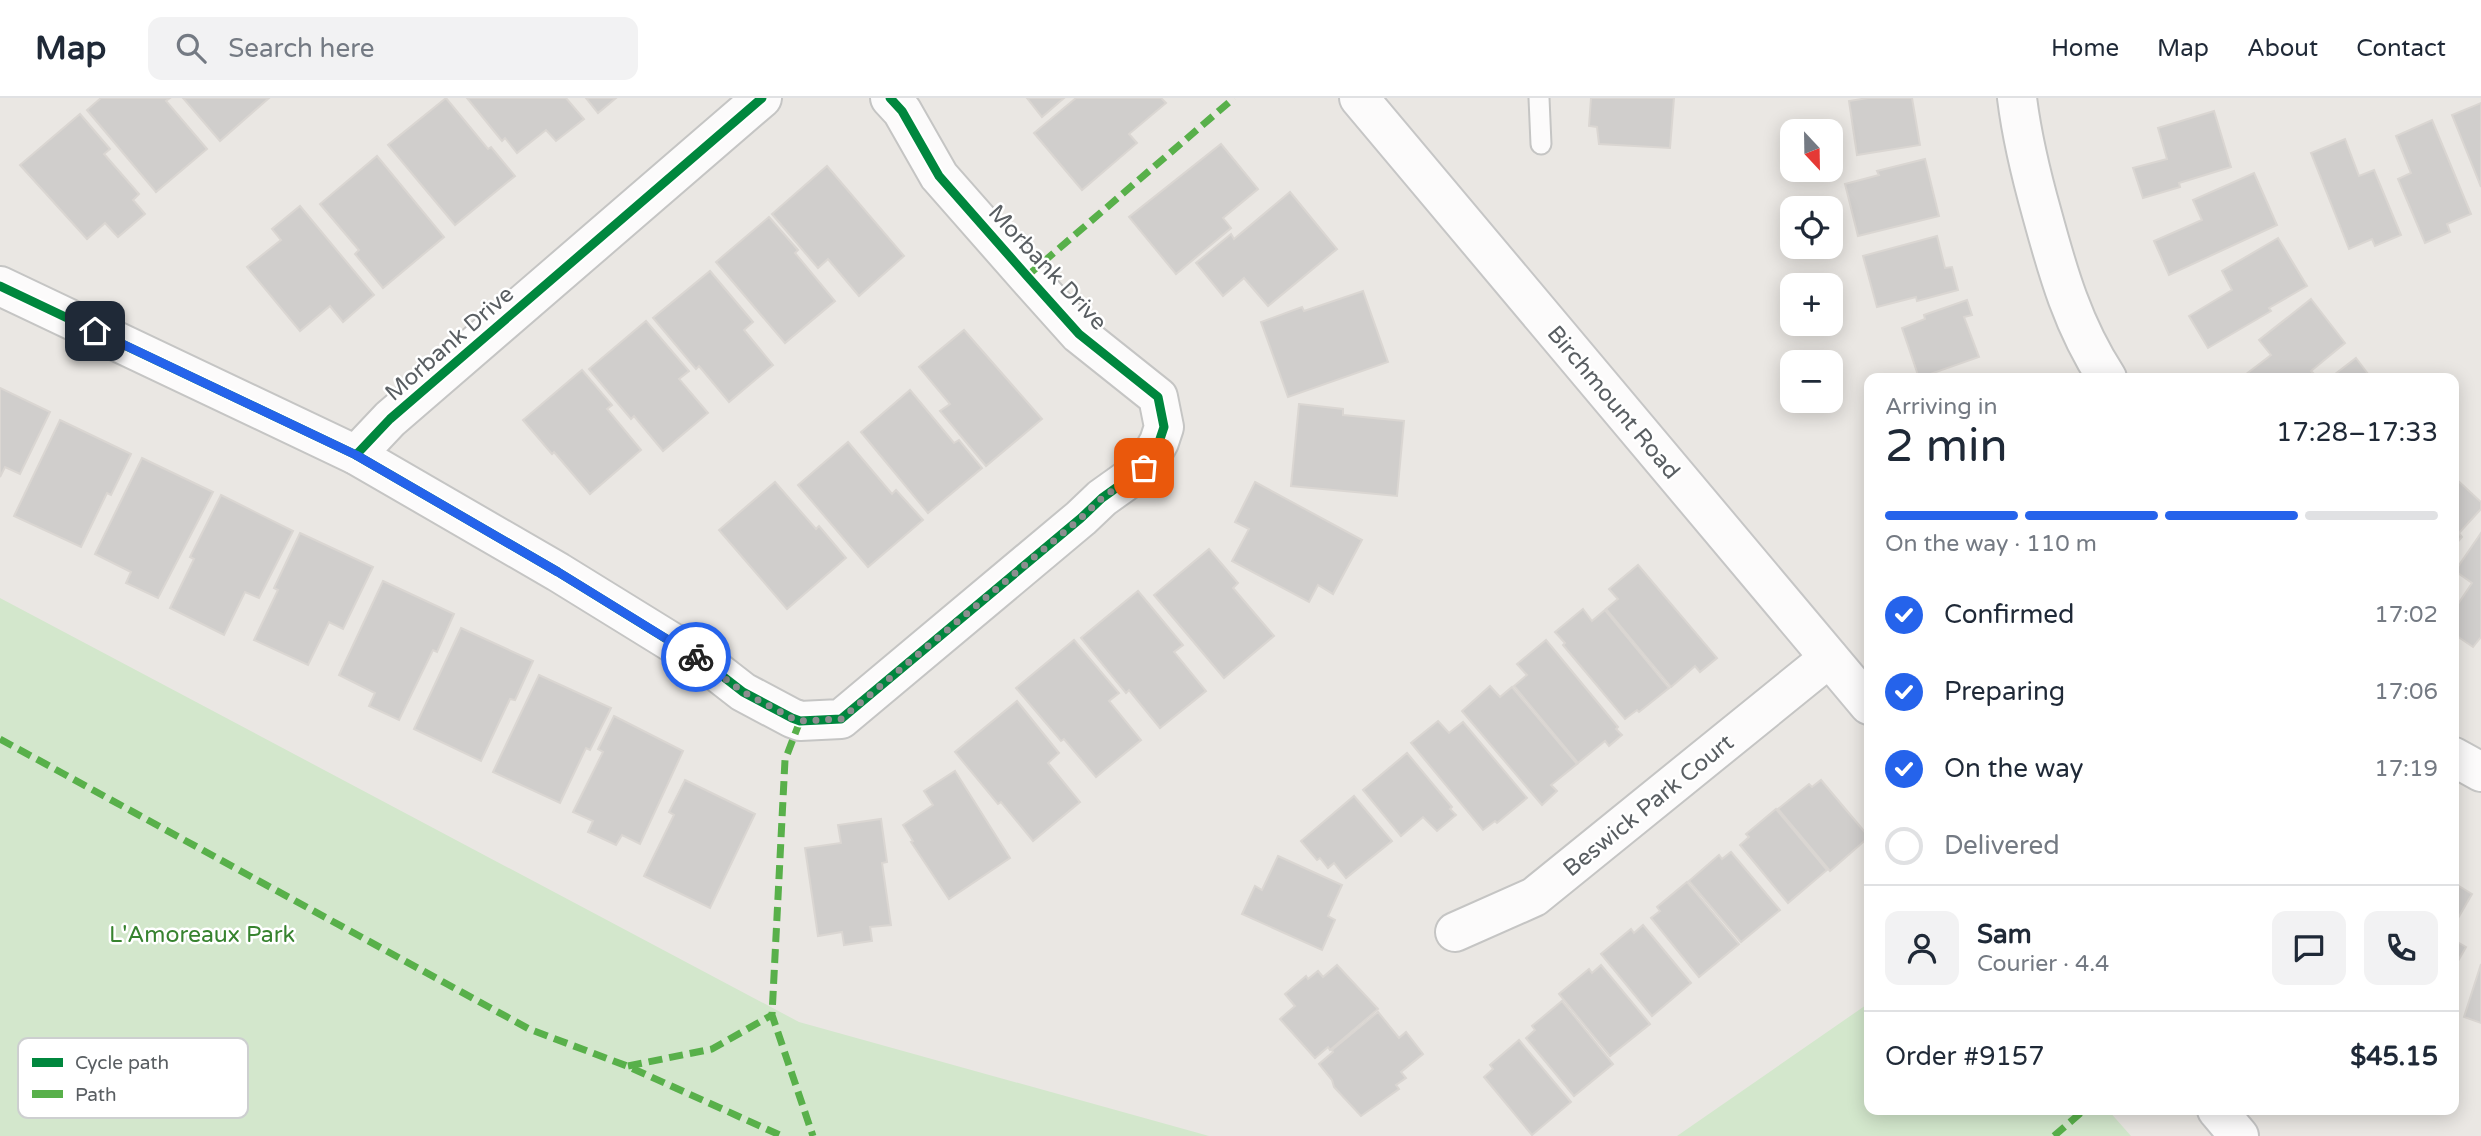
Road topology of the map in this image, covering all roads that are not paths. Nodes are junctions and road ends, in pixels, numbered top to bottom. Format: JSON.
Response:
{"nodes":[{"id":1,"x":762,"y":98,"type":"edge"},
{"id":2,"x":890,"y":98,"type":"edge"},
{"id":3,"x":1359,"y":98,"type":"edge"},
{"id":4,"x":1539,"y":98,"type":"edge"},
{"id":5,"x":2017,"y":98,"type":"edge"},
{"id":6,"x":1541,"y":144,"type":"dead end"},
{"id":7,"x":0,"y":286,"type":"edge"},
{"id":8,"x":2104,"y":373,"type":"edge"},
{"id":9,"x":356,"y":455,"type":"junction"},
{"id":10,"x":1829,"y":658,"type":"junction"},
{"id":11,"x":1864,"y":699,"type":"edge"},
{"id":12,"x":2459,"y":760,"type":"edge"},
{"id":13,"x":2481,"y":772,"type":"edge"},
{"id":14,"x":1455,"y":932,"type":"dead end"},
{"id":15,"x":2221,"y":1115,"type":"edge"},
{"id":16,"x":2239,"y":1136,"type":"edge"}],
"edges":[{"from":1,"to":9,"type":"street","name":"Morbank Drive"},
{"from":2,"to":9,"type":"street","name":"Morbank Drive"},
{"from":3,"to":10,"type":"street","name":"Birchmount Road"},
{"from":4,"to":6,"type":"lane"},
{"from":5,"to":8,"type":"street"},
{"from":7,"to":9,"type":"street","name":"Morbank Drive"},
{"from":10,"to":11,"type":"street","name":"Birchmount Road"},
{"from":10,"to":14,"type":"street","name":"Beswick Park Court"},
{"from":12,"to":13,"type":"street"},
{"from":15,"to":16,"type":"street"}]}
